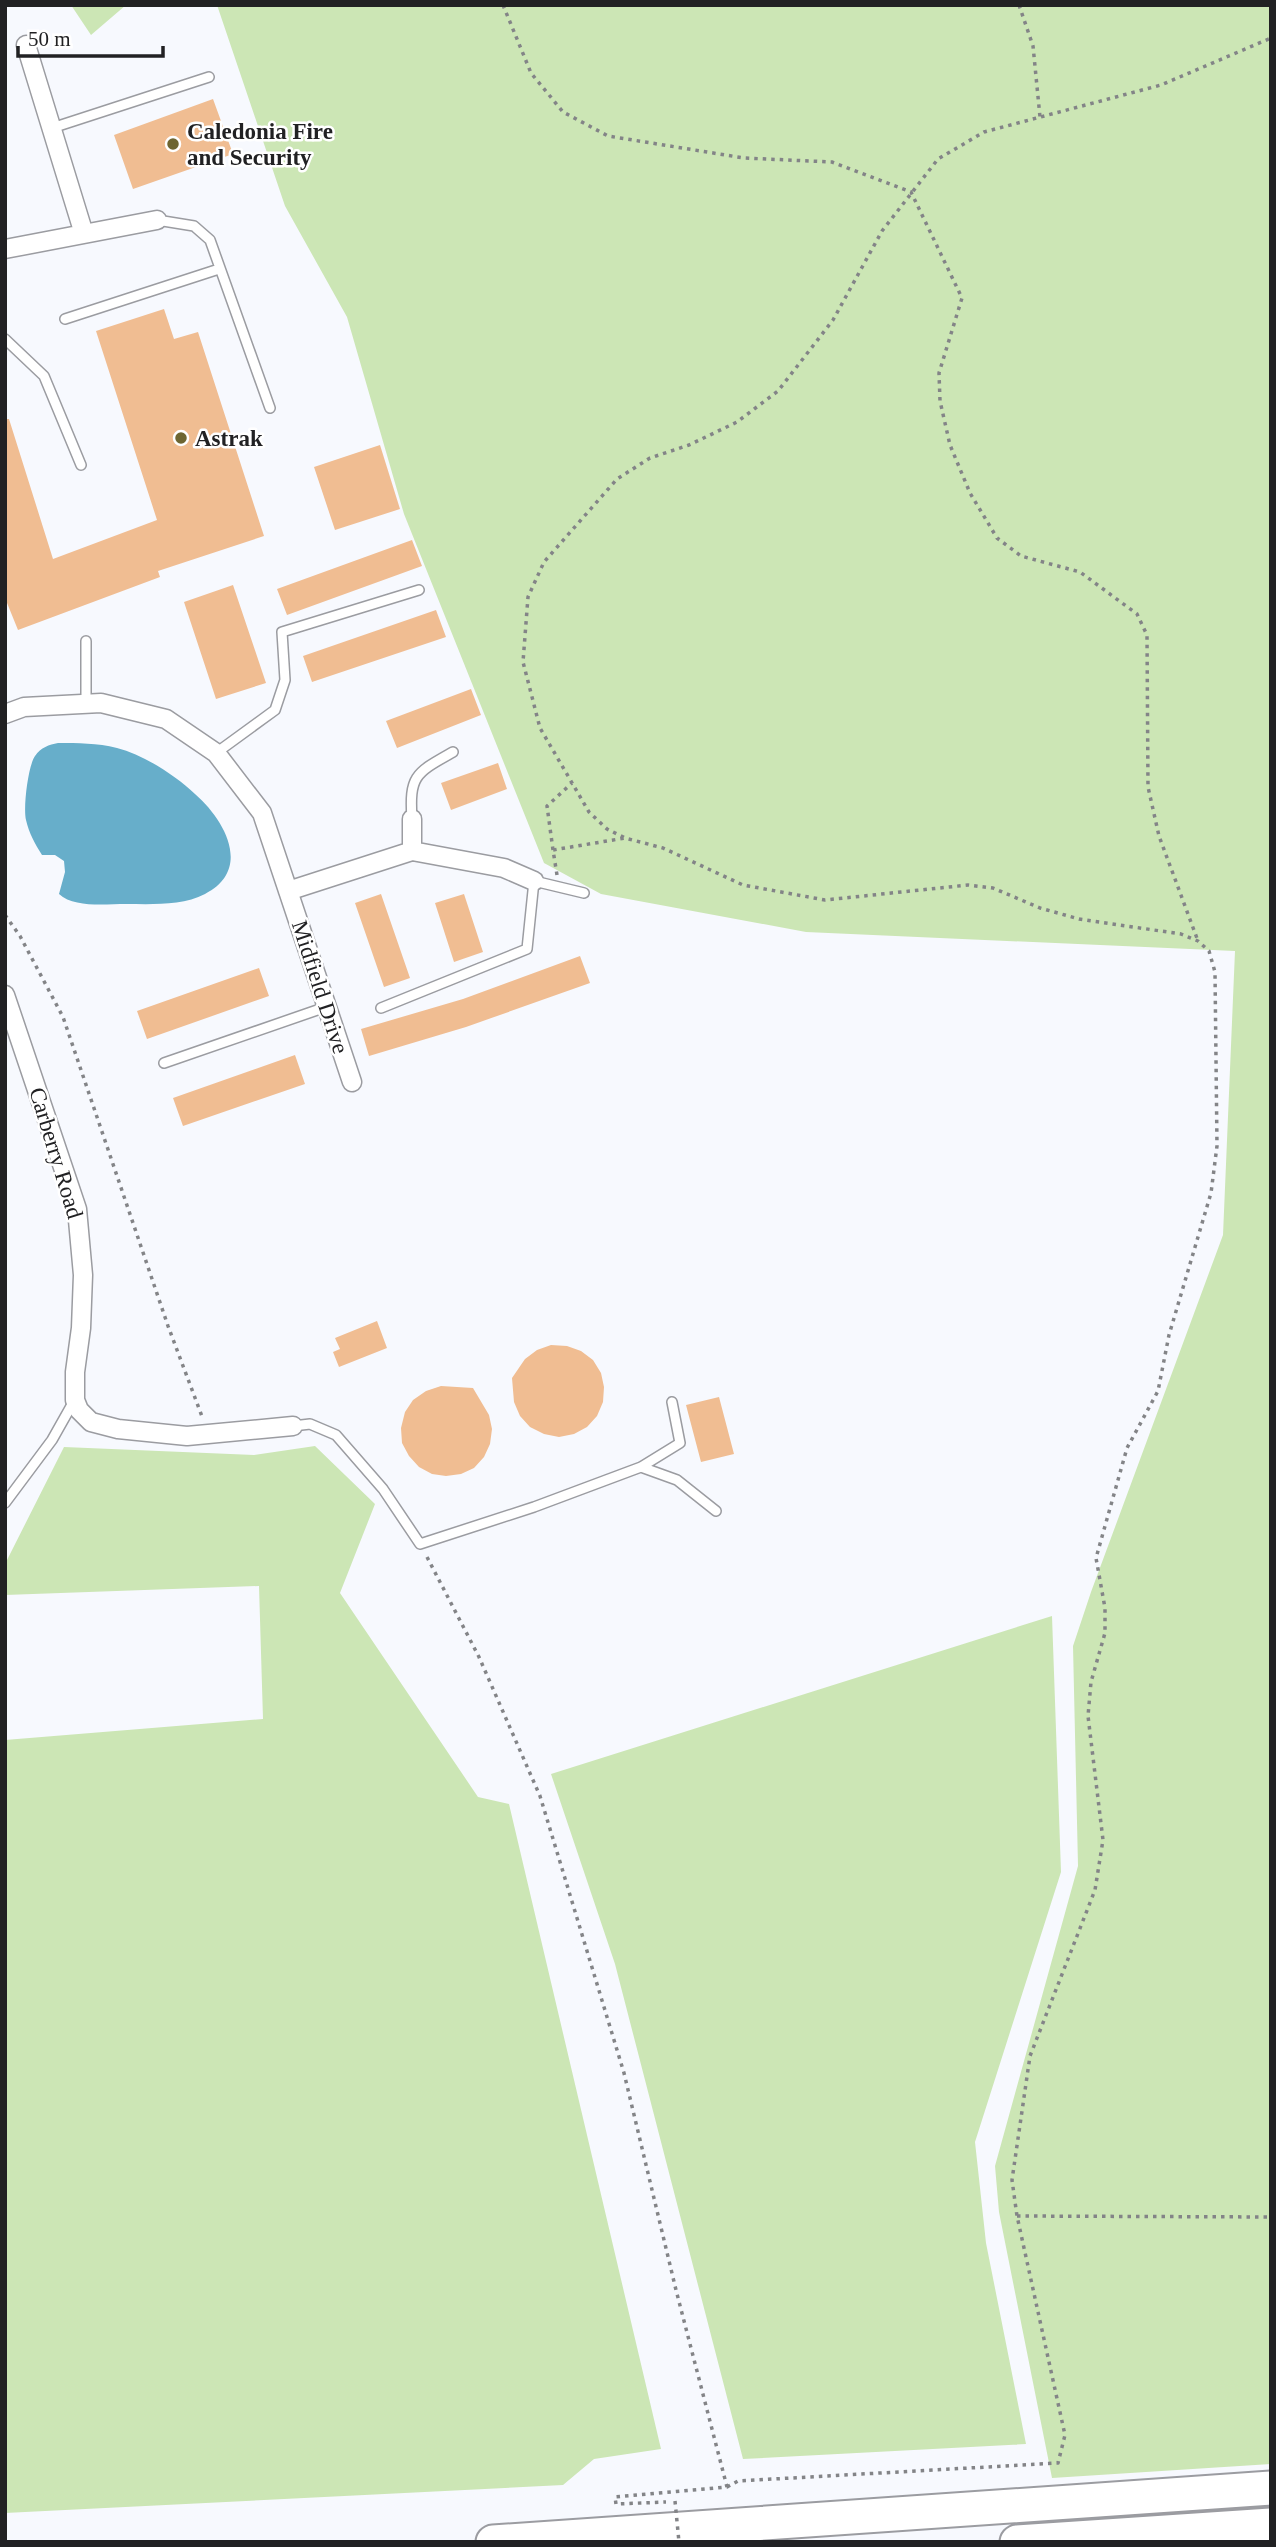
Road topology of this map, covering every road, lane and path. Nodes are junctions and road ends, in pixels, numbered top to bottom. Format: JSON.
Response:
{"nodes":[{"id":1,"x":503,"y":5,"type":"edge"},
{"id":2,"x":1019,"y":5,"type":"edge"},
{"id":3,"x":1271,"y":38,"type":"edge"},
{"id":4,"x":26,"y":44,"type":"dead end"},
{"id":5,"x":209,"y":77,"type":"dead end"},
{"id":6,"x":1040,"y":117,"type":"junction"},
{"id":7,"x":52,"y":128,"type":"junction"},
{"id":8,"x":911,"y":192,"type":"junction"},
{"id":9,"x":157,"y":220,"type":"joint"},
{"id":10,"x":84,"y":234,"type":"junction"},
{"id":11,"x":5,"y":249,"type":"edge"},
{"id":12,"x":219,"y":269,"type":"junction"},
{"id":13,"x":65,"y":319,"type":"dead end"},
{"id":14,"x":5,"y":339,"type":"edge"},
{"id":15,"x":270,"y":408,"type":"dead end"},
{"id":16,"x":81,"y":465,"type":"dead end"},
{"id":17,"x":419,"y":590,"type":"dead end"},
{"id":18,"x":86,"y":641,"type":"dead end"},
{"id":19,"x":86,"y":704,"type":"junction"},
{"id":20,"x":5,"y":714,"type":"edge"},
{"id":21,"x":453,"y":752,"type":"dead end"},
{"id":22,"x":216,"y":753,"type":"junction"},
{"id":23,"x":572,"y":783,"type":"junction"},
{"id":24,"x":412,"y":819,"type":"joint"},
{"id":25,"x":625,"y":838,"type":"junction"},
{"id":26,"x":553,"y":850,"type":"junction"},
{"id":27,"x":412,"y":851,"type":"junction"},
{"id":28,"x":534,"y":881,"type":"junction"},
{"id":29,"x":559,"y":887,"type":"junction"},
{"id":30,"x":288,"y":891,"type":"junction"},
{"id":31,"x":584,"y":893,"type":"dead end"},
{"id":32,"x":5,"y":915,"type":"edge"},
{"id":33,"x":1198,"y":941,"type":"junction"},
{"id":34,"x":5,"y":995,"type":"edge"},
{"id":35,"x":326,"y":1007,"type":"junction"},
{"id":36,"x":381,"y":1008,"type":"dead end"},
{"id":37,"x":164,"y":1063,"type":"dead end"},
{"id":38,"x":352,"y":1082,"type":"dead end"},
{"id":39,"x":75,"y":1400,"type":"junction"},
{"id":40,"x":672,"y":1402,"type":"dead end"},
{"id":41,"x":293,"y":1426,"type":"joint"},
{"id":42,"x":208,"y":1434,"type":"junction"},
{"id":43,"x":641,"y":1467,"type":"junction"},
{"id":44,"x":5,"y":1503,"type":"edge"},
{"id":45,"x":716,"y":1511,"type":"dead end"},
{"id":46,"x":420,"y":1544,"type":"junction"},
{"id":47,"x":1017,"y":2216,"type":"junction"},
{"id":48,"x":1271,"y":2217,"type":"edge"},
{"id":49,"x":727,"y":2487,"type":"junction"},
{"id":50,"x":1271,"y":2488,"type":"edge"},
{"id":51,"x":1271,"y":2525,"type":"edge"},
{"id":52,"x":493,"y":2542,"type":"edge"},
{"id":53,"x":679,"y":2542,"type":"edge"},
{"id":54,"x":1017,"y":2542,"type":"edge"}],
"edges":[{"from":1,"to":8,"type":"path"},
{"from":2,"to":6,"type":"path"},
{"from":3,"to":6,"type":"path"},
{"from":4,"to":7,"type":"street"},
{"from":5,"to":7,"type":"lane"},
{"from":6,"to":8,"type":"path"},
{"from":7,"to":10,"type":"street"},
{"from":8,"to":23,"type":"path"},
{"from":8,"to":33,"type":"path"},
{"from":9,"to":10,"type":"street"},
{"from":9,"to":12,"type":"lane"},
{"from":10,"to":11,"type":"street"},
{"from":12,"to":13,"type":"lane"},
{"from":12,"to":15,"type":"lane"},
{"from":14,"to":16,"type":"lane"},
{"from":17,"to":22,"type":"lane"},
{"from":18,"to":19,"type":"lane"},
{"from":19,"to":20,"type":"street","name":"Midfield Drive"},
{"from":19,"to":22,"type":"street","name":"Midfield Drive"},
{"from":21,"to":24,"type":"lane"},
{"from":22,"to":30,"type":"street","name":"Midfield Drive"},
{"from":23,"to":25,"type":"path"},
{"from":23,"to":26,"type":"path"},
{"from":24,"to":27,"type":"street"},
{"from":25,"to":26,"type":"path"},
{"from":25,"to":33,"type":"path"},
{"from":26,"to":29,"type":"path"},
{"from":27,"to":28,"type":"street","name":"Midfield Drive"},
{"from":27,"to":30,"type":"street","name":"Midfield Drive"},
{"from":28,"to":29,"type":"lane"},
{"from":28,"to":36,"type":"lane"},
{"from":29,"to":31,"type":"lane"},
{"from":30,"to":35,"type":"street","name":"Midfield Drive"},
{"from":32,"to":42,"type":"path"},
{"from":33,"to":47,"type":"path"},
{"from":34,"to":39,"type":"street","name":"Carberry Road"},
{"from":35,"to":37,"type":"lane"},
{"from":35,"to":38,"type":"street","name":"Midfield Drive"},
{"from":39,"to":42,"type":"street"},
{"from":39,"to":44,"type":"lane"},
{"from":40,"to":43,"type":"lane"},
{"from":41,"to":42,"type":"street"},
{"from":41,"to":46,"type":"lane"},
{"from":43,"to":45,"type":"lane"},
{"from":43,"to":46,"type":"lane"},
{"from":46,"to":49,"type":"path"},
{"from":47,"to":48,"type":"path"},
{"from":47,"to":49,"type":"path"},
{"from":49,"to":53,"type":"path","bridge":true},
{"from":50,"to":52,"type":"highway"},
{"from":51,"to":54,"type":"highway"}]}
